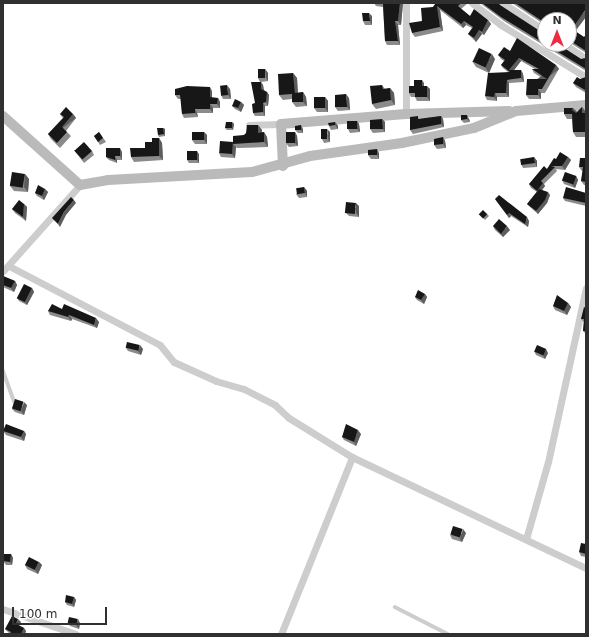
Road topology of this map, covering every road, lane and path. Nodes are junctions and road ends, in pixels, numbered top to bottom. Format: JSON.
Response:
{"nodes":[{"id":1,"x":406,"y":3,"type":"edge"},
{"id":2,"x":472,"y":3,"type":"edge"},
{"id":3,"x":503,"y":3,"type":"edge"},
{"id":4,"x":537,"y":26,"type":"edge"},
{"id":5,"x":576,"y":52,"type":"edge"},
{"id":6,"x":586,"y":59,"type":"edge"},
{"id":7,"x":586,"y":77,"type":"edge"},
{"id":8,"x":586,"y":105,"type":"edge"},
{"id":9,"x":516,"y":111,"type":"junction"},
{"id":10,"x":406,"y":114,"type":"junction"},
{"id":11,"x":3,"y":116,"type":"edge"},
{"id":12,"x":281,"y":124,"type":"junction"},
{"id":13,"x":249,"y":125,"type":"edge"},
{"id":14,"x":282,"y":166,"type":"junction"},
{"id":15,"x":80,"y":185,"type":"junction"},
{"id":16,"x":6,"y":268,"type":"edge"},
{"id":17,"x":586,"y":288,"type":"edge"},
{"id":18,"x":3,"y":370,"type":"edge"},
{"id":19,"x":14,"y":401,"type":"edge"},
{"id":20,"x":352,"y":457,"type":"junction"},
{"id":21,"x":526,"y":539,"type":"junction"},
{"id":22,"x":586,"y":568,"type":"edge"},
{"id":23,"x":395,"y":607,"type":"dead end"},
{"id":24,"x":3,"y":609,"type":"edge"},
{"id":25,"x":76,"y":634,"type":"edge"},
{"id":26,"x":281,"y":634,"type":"edge"},
{"id":27,"x":448,"y":634,"type":"edge"}],
"edges":[{"from":1,"to":10,"type":"street"},
{"from":2,"to":7,"type":"street"},
{"from":3,"to":4,"type":"street"},
{"from":5,"to":6,"type":"street"},
{"from":8,"to":9,"type":"street"},
{"from":9,"to":10,"type":"street"},
{"from":9,"to":14,"type":"street"},
{"from":10,"to":12,"type":"street"},
{"from":11,"to":15,"type":"street"},
{"from":12,"to":13,"type":"street"},
{"from":12,"to":14,"type":"street"},
{"from":14,"to":15,"type":"street"},
{"from":15,"to":16,"type":"street"},
{"from":16,"to":20,"type":"street"},
{"from":17,"to":21,"type":"street"},
{"from":18,"to":19,"type":"lane"},
{"from":20,"to":21,"type":"street"},
{"from":20,"to":26,"type":"street"},
{"from":21,"to":22,"type":"street"},
{"from":23,"to":27,"type":"lane"},
{"from":24,"to":25,"type":"street"}]}
